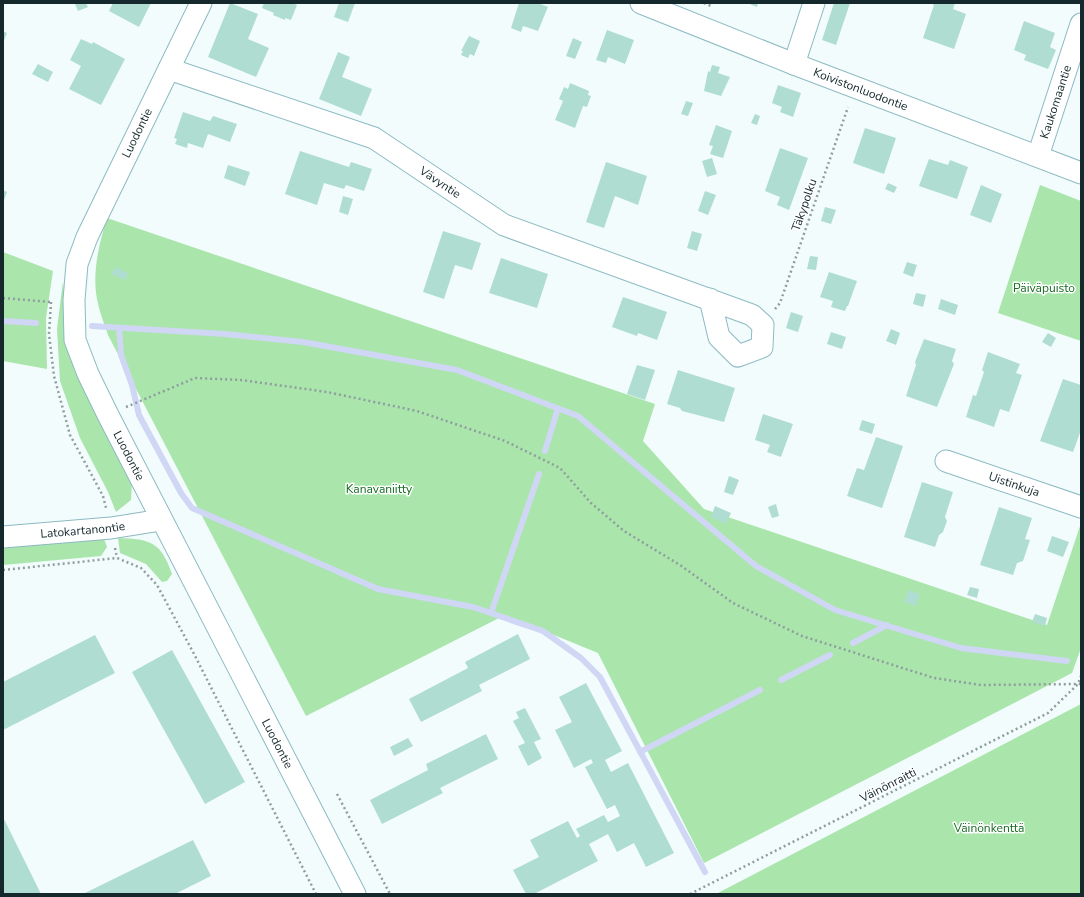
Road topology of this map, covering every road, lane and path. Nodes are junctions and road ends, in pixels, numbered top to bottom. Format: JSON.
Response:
{"nodes":[{"id":1,"x":201,"y":3,"type":"edge"},
{"id":2,"x":641,"y":3,"type":"edge"},
{"id":3,"x":814,"y":3,"type":"edge"},
{"id":4,"x":1081,"y":24,"type":"edge"},
{"id":5,"x":794,"y":64,"type":"junction"},
{"id":6,"x":169,"y":69,"type":"junction"},
{"id":7,"x":854,"y":88,"type":"junction"},
{"id":8,"x":1038,"y":156,"type":"junction"},
{"id":9,"x":1081,"y":173,"type":"edge"},
{"id":10,"x":3,"y":298,"type":"edge"},
{"id":11,"x":710,"y":299,"type":"junction"},
{"id":12,"x":51,"y":302,"type":"dead end"},
{"id":13,"x":763,"y":325,"type":"junction"},
{"id":14,"x":108,"y":415,"type":"junction"},
{"id":15,"x":946,"y":461,"type":"dead end"},
{"id":16,"x":1081,"y":507,"type":"edge"},
{"id":17,"x":161,"y":520,"type":"junction"},
{"id":18,"x":3,"y":537,"type":"edge"},
{"id":19,"x":3,"y":570,"type":"edge"},
{"id":20,"x":1081,"y":676,"type":"edge"},
{"id":21,"x":1080,"y":684,"type":"edge"},
{"id":22,"x":337,"y":794,"type":"dead end"},
{"id":23,"x":316,"y":894,"type":"edge"},
{"id":24,"x":355,"y":894,"type":"edge"},
{"id":25,"x":390,"y":894,"type":"edge"},
{"id":26,"x":690,"y":894,"type":"edge"}],
"edges":[{"from":1,"to":6,"type":"street","name":"Luodontie"},
{"from":2,"to":5,"type":"street","name":"Koivistonluodontie"},
{"from":3,"to":5,"type":"street"},
{"from":4,"to":8,"type":"street","name":"Kaukomaantie"},
{"from":5,"to":7,"type":"street","name":"Koivistonluodontie"},
{"from":6,"to":11,"type":"street","name":"Vävyntie"},
{"from":6,"to":14,"type":"street","name":"Luodontie"},
{"from":7,"to":8,"type":"street","name":"Koivistonluodontie"},
{"from":7,"to":13,"type":"path","name":"Täkypolku"},
{"from":8,"to":9,"type":"street","name":"Koivistonluodontie"},
{"from":10,"to":12,"type":"path"},
{"from":11,"to":13,"type":"street","name":"Vävyntie"},
{"from":11,"to":13,"type":"street"},
{"from":14,"to":17,"type":"street","name":"Luodontie"},
{"from":14,"to":21,"type":"path"},
{"from":15,"to":16,"type":"street","name":"Uistinkuja"},
{"from":17,"to":18,"type":"street","name":"Latokartanontie"},
{"from":17,"to":24,"type":"street","name":"Luodontie"},
{"from":19,"to":23,"type":"path"},
{"from":20,"to":21,"type":"path","name":"Väinönraitti"},
{"from":21,"to":26,"type":"path","name":"Väinönraitti"},
{"from":22,"to":25,"type":"path"}]}
